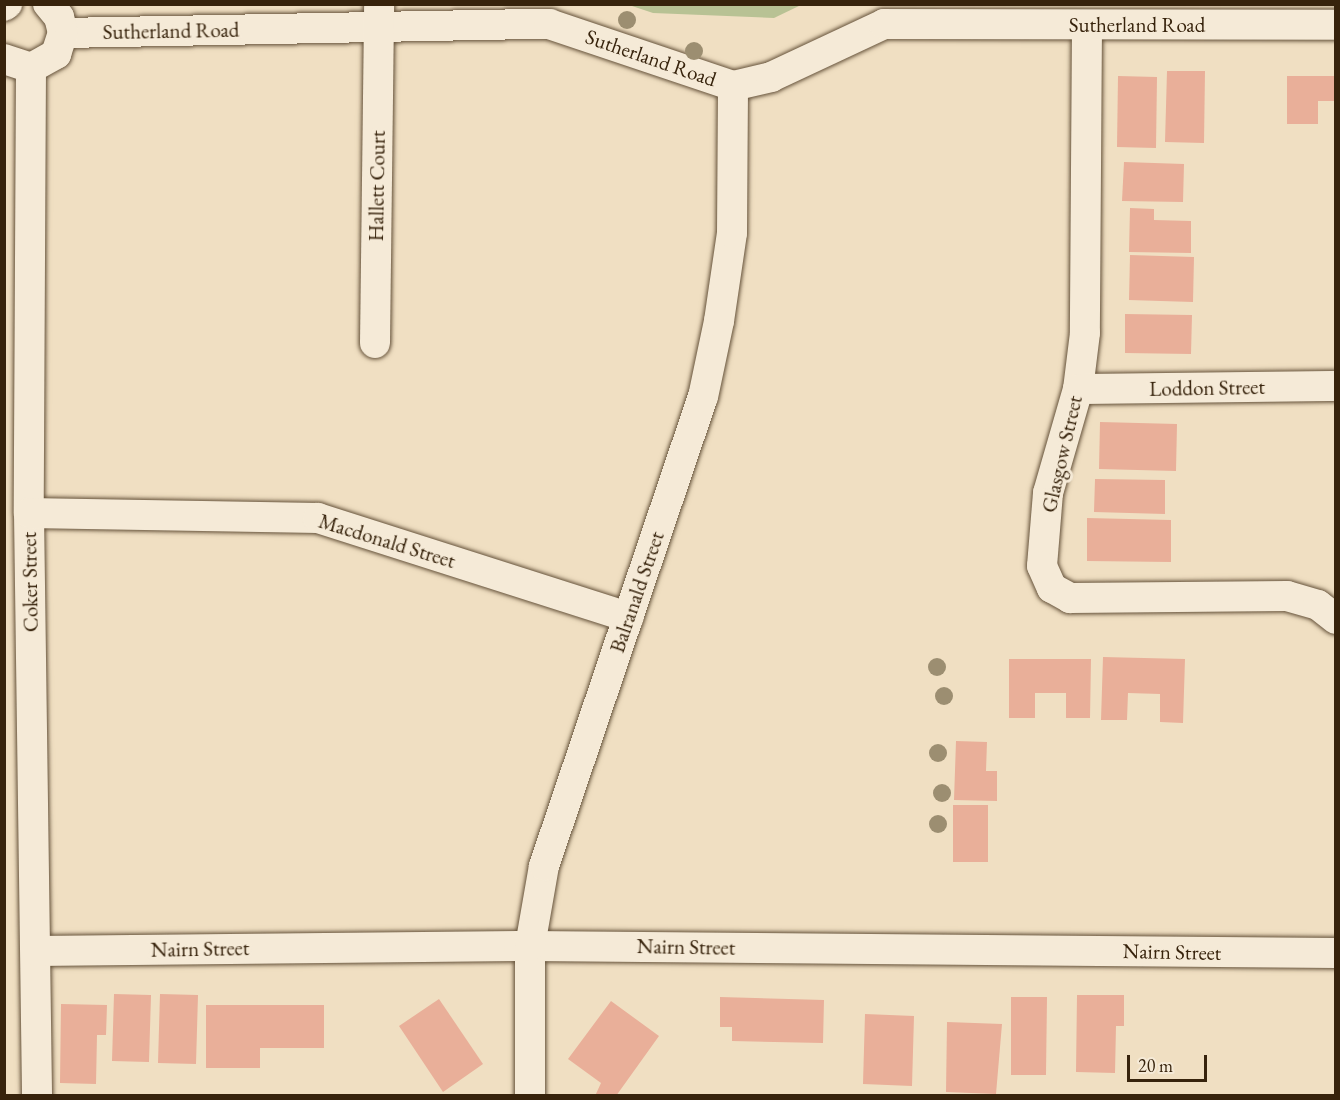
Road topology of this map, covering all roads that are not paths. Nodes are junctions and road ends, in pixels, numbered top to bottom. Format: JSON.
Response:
{"nodes":[{"id":1,"x":48,"y":4,"type":"edge"},
{"id":2,"x":1193,"y":15,"type":"edge"},
{"id":3,"x":379,"y":16,"type":"edge"},
{"id":4,"x":1087,"y":25,"type":"junction"},
{"id":5,"x":1335,"y":26,"type":"edge"},
{"id":6,"x":63,"y":33,"type":"junction"},
{"id":7,"x":17,"y":64,"type":"edge"},
{"id":8,"x":733,"y":86,"type":"junction"},
{"id":9,"x":375,"y":343,"type":"dead end"},
{"id":10,"x":1335,"y":387,"type":"edge"},
{"id":11,"x":1078,"y":389,"type":"junction"},
{"id":12,"x":29,"y":513,"type":"junction"},
{"id":13,"x":17,"y":550,"type":"edge"},
{"id":14,"x":629,"y":617,"type":"junction"},
{"id":15,"x":1335,"y":618,"type":"edge"},
{"id":16,"x":530,"y":946,"type":"junction"},
{"id":17,"x":36,"y":951,"type":"junction"},
{"id":18,"x":1335,"y":954,"type":"edge"},
{"id":19,"x":37,"y":1095,"type":"edge"},
{"id":20,"x":530,"y":1095,"type":"edge"}],
"edges":[{"from":1,"to":6,"type":"street"},
{"from":2,"to":4,"type":"street","name":"Sutherland Road"},
{"from":2,"to":5,"type":"street","name":"Sutherland Road"},
{"from":3,"to":6,"type":"street","name":"Sutherland Road"},
{"from":3,"to":8,"type":"street","name":"Sutherland Road"},
{"from":3,"to":9,"type":"street","name":"Hallett Court"},
{"from":4,"to":8,"type":"street","name":"Sutherland Road"},
{"from":4,"to":11,"type":"street","name":"Glasgow Street"},
{"from":6,"to":7,"type":"street"},
{"from":7,"to":12,"type":"street","name":"Coker Street"},
{"from":8,"to":14,"type":"street","name":"Balranald Street"},
{"from":10,"to":11,"type":"street","name":"Loddon Street"},
{"from":11,"to":15,"type":"street","name":"Glasgow Street"},
{"from":12,"to":13,"type":"street","name":"Coker Street"},
{"from":12,"to":14,"type":"street","name":"Macdonald Street"},
{"from":13,"to":17,"type":"street","name":"Coker Street"},
{"from":14,"to":16,"type":"street","name":"Balranald Street"},
{"from":16,"to":17,"type":"street","name":"Nairn Street"},
{"from":16,"to":18,"type":"street","name":"Nairn Street"},
{"from":16,"to":20,"type":"street","name":"Balranald Street"},
{"from":17,"to":19,"type":"street","name":"Coker Street"}]}
